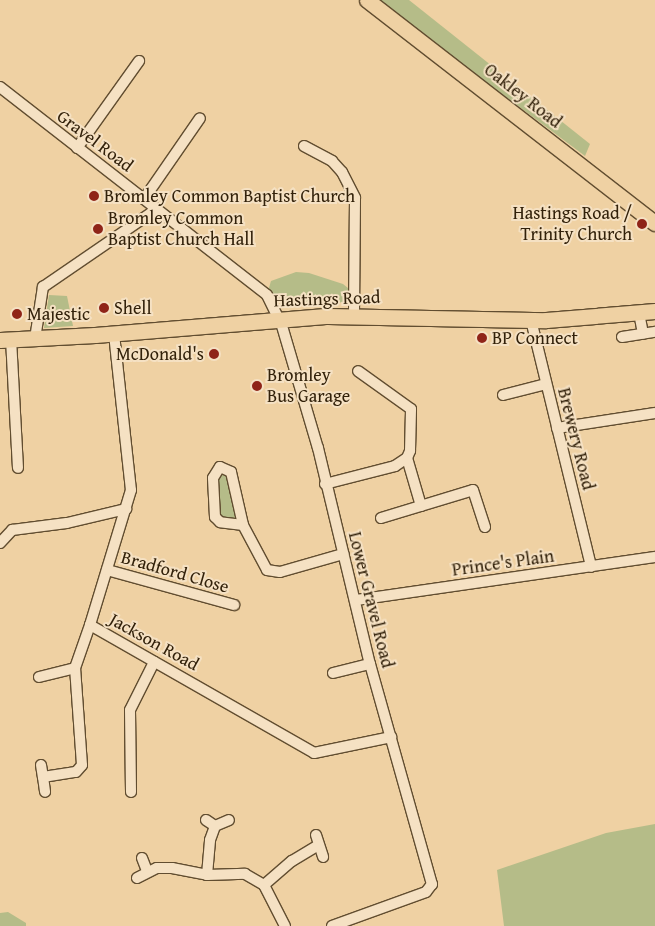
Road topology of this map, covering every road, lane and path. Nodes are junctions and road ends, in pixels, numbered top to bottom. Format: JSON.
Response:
{"nodes":[{"id":1,"x":367,"y":0,"type":"edge"},
{"id":2,"x":139,"y":61,"type":"dead end"},
{"id":3,"x":0,"y":87,"type":"edge"},
{"id":4,"x":200,"y":118,"type":"dead end"},
{"id":5,"x":304,"y":146,"type":"dead end"},
{"id":6,"x":77,"y":148,"type":"junction"},
{"id":7,"x":144,"y":199,"type":"junction"},
{"id":8,"x":157,"y":208,"type":"junction"},
{"id":9,"x":655,"y":223,"type":"edge"},
{"id":10,"x":655,"y":311,"type":"edge"},
{"id":11,"x":639,"y":313,"type":"junction"},
{"id":12,"x":276,"y":316,"type":"junction"},
{"id":13,"x":354,"y":316,"type":"junction"},
{"id":14,"x":531,"y":320,"type":"junction"},
{"id":15,"x":655,"y":332,"type":"edge"},
{"id":16,"x":114,"y":334,"type":"junction"},
{"id":17,"x":642,"y":334,"type":"junction"},
{"id":18,"x":622,"y":337,"type":"dead end"},
{"id":19,"x":6,"y":339,"type":"edge"},
{"id":20,"x":35,"y":339,"type":"junction"},
{"id":21,"x":358,"y":371,"type":"dead end"},
{"id":22,"x":546,"y":384,"type":"junction"},
{"id":23,"x":504,"y":395,"type":"dead end"},
{"id":24,"x":655,"y":413,"type":"edge"},
{"id":25,"x":557,"y":428,"type":"junction"},
{"id":26,"x":407,"y":458,"type":"junction"},
{"id":27,"x":18,"y":468,"type":"dead end"},
{"id":28,"x":324,"y":484,"type":"junction"},
{"id":29,"x":421,"y":506,"type":"junction"},
{"id":30,"x":126,"y":509,"type":"junction"},
{"id":31,"x":381,"y":518,"type":"dead end"},
{"id":32,"x":243,"y":525,"type":"junction"},
{"id":33,"x":485,"y":527,"type":"dead end"},
{"id":34,"x":0,"y":542,"type":"edge"},
{"id":35,"x":344,"y":554,"type":"junction"},
{"id":36,"x":655,"y":557,"type":"edge"},
{"id":37,"x":591,"y":566,"type":"junction"},
{"id":38,"x":107,"y":570,"type":"junction"},
{"id":39,"x":356,"y":600,"type":"junction"},
{"id":40,"x":234,"y":605,"type":"dead end"},
{"id":41,"x":90,"y":625,"type":"junction"},
{"id":42,"x":154,"y":662,"type":"junction"},
{"id":43,"x":370,"y":664,"type":"junction"},
{"id":44,"x":75,"y":668,"type":"junction"},
{"id":45,"x":333,"y":673,"type":"dead end"},
{"id":46,"x":39,"y":676,"type":"dead end"},
{"id":47,"x":391,"y":737,"type":"junction"},
{"id":48,"x":41,"y":765,"type":"dead end"},
{"id":49,"x":43,"y":777,"type":"junction"},
{"id":50,"x":44,"y":792,"type":"dead end"},
{"id":51,"x":130,"y":792,"type":"dead end"},
{"id":52,"x":206,"y":820,"type":"dead end"},
{"id":53,"x":228,"y":820,"type":"dead end"},
{"id":54,"x":215,"y":826,"type":"junction"},
{"id":55,"x":323,"y":857,"type":"dead end"},
{"id":56,"x":142,"y":858,"type":"dead end"},
{"id":57,"x":146,"y":871,"type":"junction"},
{"id":58,"x":207,"y":875,"type":"junction"},
{"id":59,"x":137,"y":878,"type":"dead end"},
{"id":60,"x":264,"y":885,"type":"junction"},
{"id":61,"x":285,"y":926,"type":"edge"},
{"id":62,"x":332,"y":926,"type":"edge"}],
"edges":[{"from":1,"to":9,"type":"main road","name":"Oakley Road"},
{"from":2,"to":6,"type":"street"},
{"from":3,"to":6,"type":"street","name":"Gravel Road"},
{"from":4,"to":7,"type":"street"},
{"from":5,"to":13,"type":"street"},
{"from":6,"to":7,"type":"street","name":"Gravel Road"},
{"from":7,"to":8,"type":"street","name":"Gravel Road"},
{"from":8,"to":12,"type":"street","name":"Gravel Road"},
{"from":8,"to":20,"type":"street"},
{"from":10,"to":11,"type":"main road","name":"Hastings Road"},
{"from":11,"to":14,"type":"main road","name":"Hastings Road"},
{"from":11,"to":17,"type":"street"},
{"from":12,"to":13,"type":"main road","name":"Hastings Road"},
{"from":12,"to":16,"type":"main road","name":"Hastings Road"},
{"from":12,"to":28,"type":"street","name":"Lower Gravel Road"},
{"from":13,"to":14,"type":"main road","name":"Hastings Road"},
{"from":14,"to":22,"type":"street","name":"Brewery Road"},
{"from":15,"to":17,"type":"street"},
{"from":16,"to":20,"type":"main road","name":"Hastings Road"},
{"from":16,"to":30,"type":"street","name":"Jackson Road"},
{"from":17,"to":18,"type":"street"},
{"from":19,"to":20,"type":"main road","name":"Hastings Road"},
{"from":19,"to":27,"type":"street"},
{"from":21,"to":26,"type":"street"},
{"from":22,"to":23,"type":"street"},
{"from":22,"to":25,"type":"street","name":"Brewery Road"},
{"from":24,"to":25,"type":"street"},
{"from":25,"to":37,"type":"street","name":"Brewery Road"},
{"from":26,"to":28,"type":"street"},
{"from":26,"to":29,"type":"street"},
{"from":28,"to":35,"type":"street","name":"Lower Gravel Road"},
{"from":29,"to":31,"type":"street"},
{"from":29,"to":33,"type":"street"},
{"from":30,"to":34,"type":"street"},
{"from":30,"to":38,"type":"street","name":"Jackson Road"},
{"from":32,"to":32,"type":"street"},
{"from":32,"to":35,"type":"street"},
{"from":35,"to":39,"type":"street","name":"Lower Gravel Road"},
{"from":36,"to":37,"type":"street","name":"Prince's Plain"},
{"from":37,"to":39,"type":"street","name":"Prince's Plain"},
{"from":38,"to":40,"type":"street","name":"Bradford Close"},
{"from":38,"to":41,"type":"street","name":"Jackson Road"},
{"from":39,"to":43,"type":"street","name":"Lower Gravel Road"},
{"from":41,"to":42,"type":"street","name":"Jackson Road"},
{"from":41,"to":44,"type":"street"},
{"from":42,"to":47,"type":"street","name":"Jackson Road"},
{"from":42,"to":51,"type":"street"},
{"from":43,"to":45,"type":"street"},
{"from":43,"to":47,"type":"street","name":"Lower Gravel Road"},
{"from":44,"to":46,"type":"street"},
{"from":44,"to":49,"type":"street"},
{"from":47,"to":62,"type":"street","name":"Lower Gravel Road"},
{"from":48,"to":49,"type":"street"},
{"from":49,"to":50,"type":"street"},
{"from":52,"to":54,"type":"street"},
{"from":53,"to":54,"type":"street"},
{"from":54,"to":58,"type":"street"},
{"from":55,"to":60,"type":"street"},
{"from":56,"to":57,"type":"street"},
{"from":57,"to":58,"type":"street"},
{"from":57,"to":59,"type":"street"},
{"from":58,"to":60,"type":"street"},
{"from":60,"to":61,"type":"street"}]}
